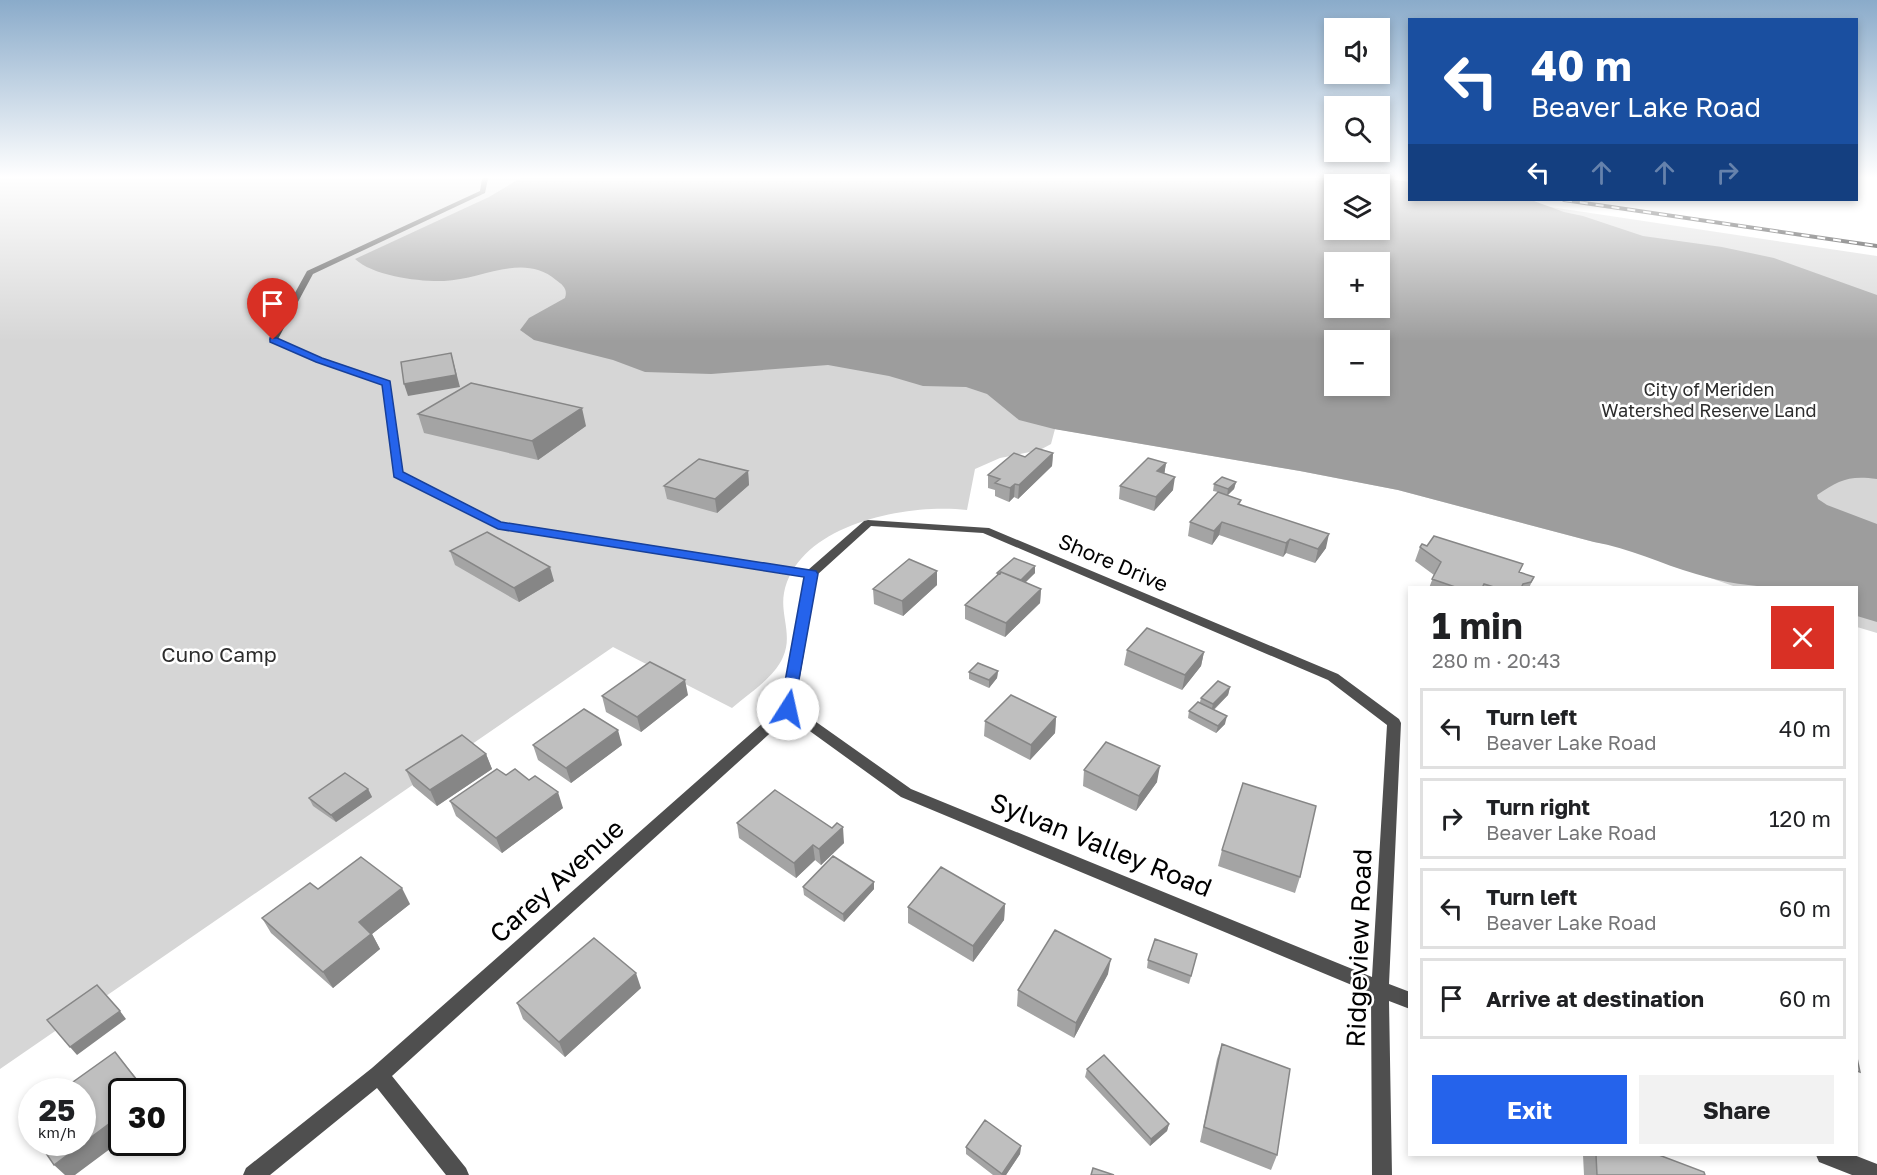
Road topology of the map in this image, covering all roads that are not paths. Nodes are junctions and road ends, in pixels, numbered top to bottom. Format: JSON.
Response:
{"nodes":[{"id":1,"x":400,"y":231,"type":"edge"},
{"id":2,"x":811,"y":574,"type":"junction"},
{"id":3,"x":788,"y":709,"type":"junction"},
{"id":4,"x":1394,"y":723,"type":"joint"},
{"id":5,"x":1380,"y":990,"type":"junction"},
{"id":6,"x":1408,"y":999,"type":"edge"},
{"id":7,"x":379,"y":1075,"type":"junction"},
{"id":8,"x":1830,"y":1156,"type":"edge"},
{"id":9,"x":1877,"y":1174,"type":"edge"},
{"id":10,"x":253,"y":1175,"type":"edge"},
{"id":11,"x":459,"y":1175,"type":"edge"},
{"id":12,"x":1382,"y":1175,"type":"edge"}],
"edges":[{"from":1,"to":2,"type":"street"},
{"from":2,"to":3,"type":"street"},
{"from":2,"to":4,"type":"street","name":"Shore Drive"},
{"from":3,"to":5,"type":"street","name":"Sylvan Valley Road"},
{"from":3,"to":7,"type":"street","name":"Carey Avenue"},
{"from":4,"to":5,"type":"street","name":"Ridgeview Road"},
{"from":5,"to":6,"type":"street","name":"Sylvan Valley Road"},
{"from":5,"to":12,"type":"street","name":"Ridgeview Road"},
{"from":7,"to":10,"type":"street","name":"Carey Avenue"},
{"from":7,"to":11,"type":"street"},
{"from":8,"to":9,"type":"street"}]}
